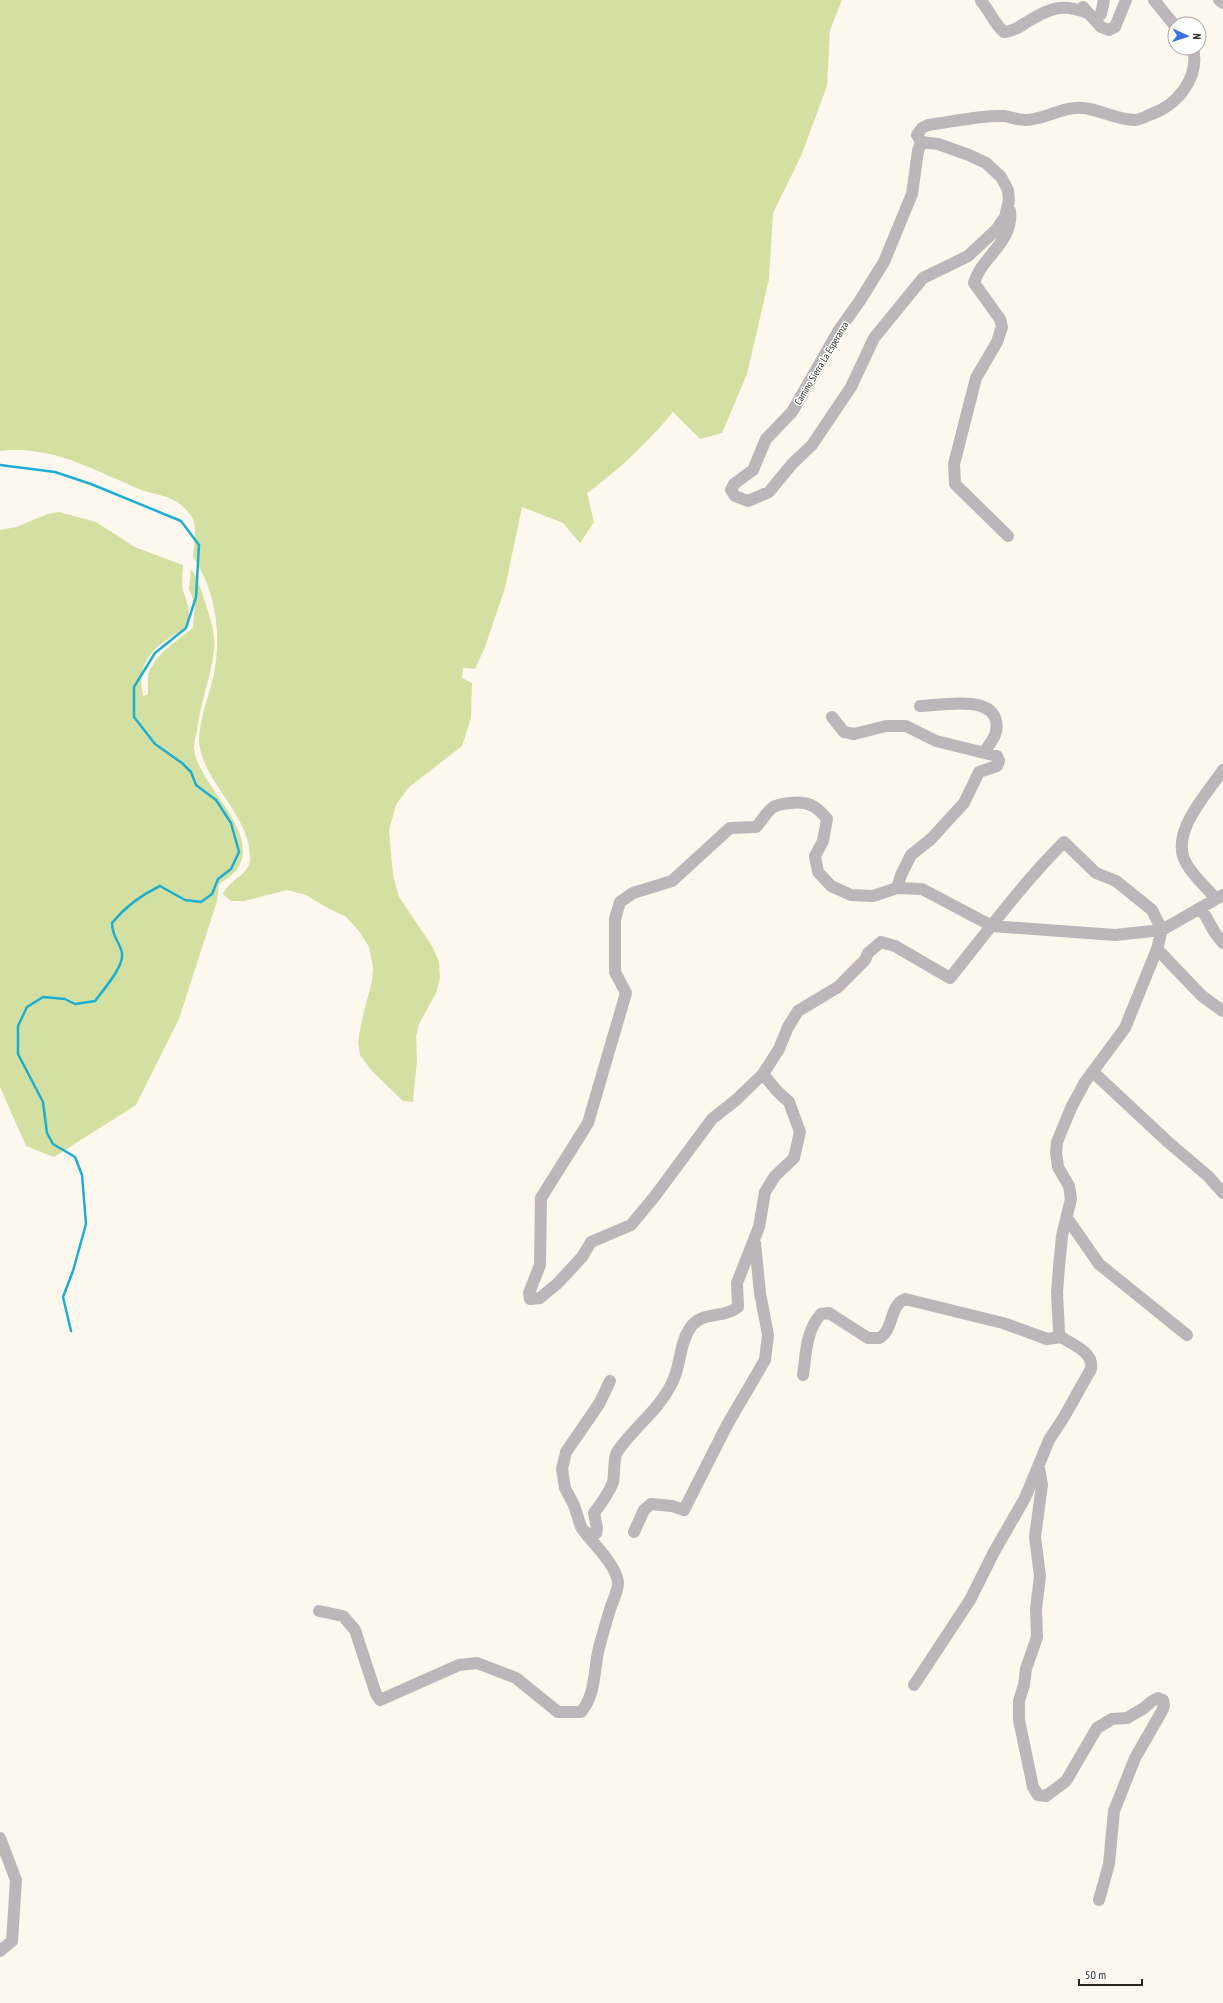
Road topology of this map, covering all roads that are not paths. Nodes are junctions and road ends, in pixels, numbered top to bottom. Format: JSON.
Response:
{"nodes":[{"id":1,"x":1076,"y":0,"type":"edge"},
{"id":2,"x":1104,"y":0,"type":"edge"},
{"id":3,"x":1126,"y":0,"type":"edge"},
{"id":4,"x":1154,"y":0,"type":"edge"},
{"id":5,"x":1219,"y":0,"type":"edge"},
{"id":6,"x":981,"y":1,"type":"dead end"},
{"id":7,"x":1223,"y":3,"type":"edge"},
{"id":8,"x":1092,"y":16,"type":"junction"},
{"id":9,"x":1167,"y":16,"type":"edge"},
{"id":10,"x":1194,"y":56,"type":"edge"},
{"id":11,"x":921,"y":142,"type":"junction"},
{"id":12,"x":1009,"y":200,"type":"junction"},
{"id":13,"x":1008,"y":536,"type":"dead end"},
{"id":14,"x":920,"y":706,"type":"dead end"},
{"id":15,"x":832,"y":717,"type":"dead end"},
{"id":16,"x":984,"y":752,"type":"junction"},
{"id":17,"x":1223,"y":770,"type":"edge"},
{"id":18,"x":898,"y":888,"type":"junction"},
{"id":19,"x":1220,"y":897,"type":"edge"},
{"id":20,"x":1201,"y":908,"type":"junction"},
{"id":21,"x":992,"y":926,"type":"junction"},
{"id":22,"x":1162,"y":930,"type":"junction"},
{"id":23,"x":1223,"y":943,"type":"edge"},
{"id":24,"x":1157,"y":949,"type":"junction"},
{"id":25,"x":1223,"y":1011,"type":"edge"},
{"id":26,"x":1093,"y":1072,"type":"junction"},
{"id":27,"x":763,"y":1074,"type":"junction"},
{"id":28,"x":1223,"y":1193,"type":"edge"},
{"id":29,"x":1067,"y":1218,"type":"junction"},
{"id":30,"x":754,"y":1240,"type":"junction"},
{"id":31,"x":1187,"y":1334,"type":"dead end"},
{"id":32,"x":1061,"y":1337,"type":"junction"},
{"id":33,"x":803,"y":1375,"type":"dead end"},
{"id":34,"x":610,"y":1381,"type":"dead end"},
{"id":35,"x":1039,"y":1467,"type":"junction"},
{"id":36,"x":634,"y":1532,"type":"dead end"},
{"id":37,"x":586,"y":1534,"type":"junction"},
{"id":38,"x":319,"y":1611,"type":"dead end"},
{"id":39,"x":914,"y":1685,"type":"dead end"},
{"id":40,"x":0,"y":1838,"type":"edge"},
{"id":41,"x":1099,"y":1900,"type":"dead end"},
{"id":42,"x":0,"y":1951,"type":"edge"}],
"edges":[{"from":1,"to":8,"type":"street"},
{"from":2,"to":8,"type":"street"},
{"from":3,"to":8,"type":"street"},
{"from":4,"to":9,"type":"street"},
{"from":5,"to":7,"type":"street"},
{"from":6,"to":8,"type":"street"},
{"from":10,"to":11,"type":"street","name":"Camino Sierra La Esperanza"},
{"from":11,"to":12,"type":"street"},
{"from":11,"to":12,"type":"street","name":"Camino Sierra La Esperanza"},
{"from":12,"to":13,"type":"street"},
{"from":14,"to":16,"type":"street"},
{"from":15,"to":16,"type":"street"},
{"from":16,"to":18,"type":"street"},
{"from":17,"to":19,"type":"street"},
{"from":18,"to":21,"type":"street"},
{"from":18,"to":27,"type":"street"},
{"from":19,"to":20,"type":"street"},
{"from":20,"to":22,"type":"street"},
{"from":20,"to":23,"type":"street"},
{"from":21,"to":22,"type":"street"},
{"from":21,"to":22,"type":"street"},
{"from":21,"to":27,"type":"street"},
{"from":22,"to":24,"type":"street"},
{"from":24,"to":25,"type":"street"},
{"from":24,"to":26,"type":"street"},
{"from":26,"to":28,"type":"street"},
{"from":26,"to":29,"type":"street"},
{"from":27,"to":30,"type":"street"},
{"from":29,"to":31,"type":"street"},
{"from":29,"to":32,"type":"street"},
{"from":30,"to":36,"type":"street"},
{"from":30,"to":37,"type":"street"},
{"from":32,"to":33,"type":"street"},
{"from":32,"to":35,"type":"street"},
{"from":34,"to":37,"type":"street"},
{"from":35,"to":39,"type":"street"},
{"from":35,"to":41,"type":"street"},
{"from":37,"to":38,"type":"street"},
{"from":40,"to":42,"type":"street"}]}
